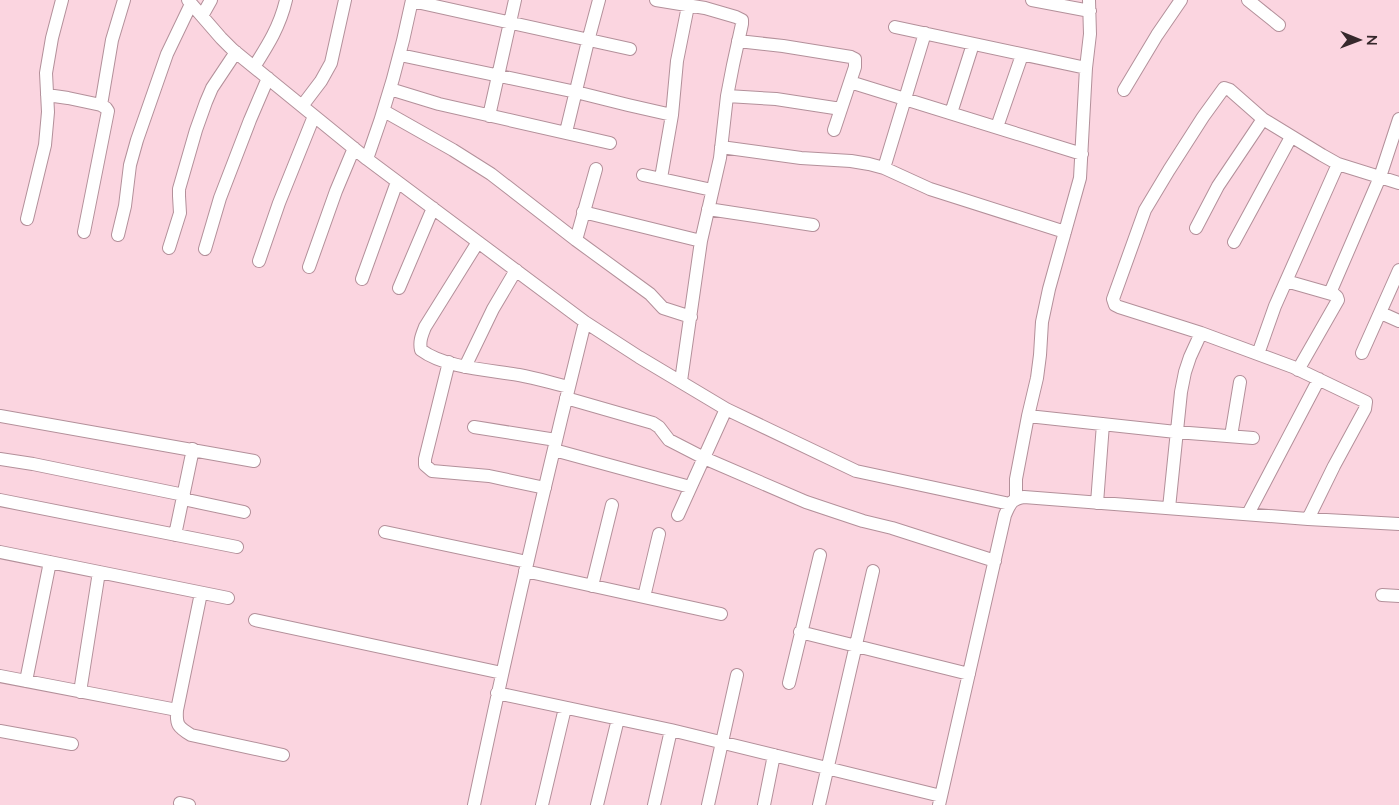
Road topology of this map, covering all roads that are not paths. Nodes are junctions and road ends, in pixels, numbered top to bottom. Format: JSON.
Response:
{"nodes":[{"id":1,"x":62,"y":0,"type":"edge"},
{"id":2,"x":124,"y":0,"type":"edge"},
{"id":3,"x":211,"y":0,"type":"edge"},
{"id":4,"x":286,"y":0,"type":"edge"},
{"id":5,"x":345,"y":0,"type":"edge"},
{"id":6,"x":412,"y":0,"type":"edge"},
{"id":7,"x":515,"y":0,"type":"edge"},
{"id":8,"x":599,"y":0,"type":"edge"},
{"id":9,"x":656,"y":0,"type":"edge"},
{"id":10,"x":1032,"y":0,"type":"edge"},
{"id":11,"x":1181,"y":0,"type":"edge"},
{"id":12,"x":1248,"y":0,"type":"edge"},
{"id":13,"x":189,"y":2,"type":"edge"},
{"id":14,"x":688,"y":6,"type":"junction"},
{"id":15,"x":1090,"y":6,"type":"edge"},
{"id":16,"x":202,"y":16,"type":"junction"},
{"id":17,"x":510,"y":22,"type":"junction"},
{"id":18,"x":1279,"y":25,"type":"dead end"},
{"id":19,"x":895,"y":27,"type":"dead end"},
{"id":20,"x":925,"y":34,"type":"junction"},
{"id":21,"x":588,"y":41,"type":"junction"},
{"id":22,"x":738,"y":41,"type":"junction"},
{"id":23,"x":973,"y":44,"type":"junction"},
{"id":24,"x":630,"y":49,"type":"dead end"},
{"id":25,"x":236,"y":52,"type":"junction"},
{"id":26,"x":1022,"y":55,"type":"junction"},
{"id":27,"x":400,"y":56,"type":"junction"},
{"id":28,"x":254,"y":67,"type":"junction"},
{"id":29,"x":1086,"y":68,"type":"junction"},
{"id":30,"x":499,"y":76,"type":"junction"},
{"id":31,"x":268,"y":78,"type":"junction"},
{"id":32,"x":850,"y":82,"type":"junction"},
{"id":33,"x":390,"y":89,"type":"junction"},
{"id":34,"x":1124,"y":90,"type":"dead end"},
{"id":35,"x":576,"y":92,"type":"junction"},
{"id":36,"x":47,"y":95,"type":"junction"},
{"id":37,"x":727,"y":96,"type":"junction"},
{"id":38,"x":905,"y":99,"type":"junction"},
{"id":39,"x":101,"y":105,"type":"junction"},
{"id":40,"x":302,"y":106,"type":"junction"},
{"id":41,"x":841,"y":109,"type":"junction"},
{"id":42,"x":384,"y":112,"type":"junction"},
{"id":43,"x":951,"y":113,"type":"junction"},
{"id":44,"x":672,"y":115,"type":"junction"},
{"id":45,"x":314,"y":116,"type":"junction"},
{"id":46,"x":490,"y":116,"type":"junction"},
{"id":47,"x":1263,"y":119,"type":"junction"},
{"id":48,"x":1399,"y":119,"type":"edge"},
{"id":49,"x":996,"y":127,"type":"junction"},
{"id":50,"x":834,"y":130,"type":"dead end"},
{"id":51,"x":566,"y":132,"type":"junction"},
{"id":52,"x":1291,"y":137,"type":"junction"},
{"id":53,"x":610,"y":143,"type":"dead end"},
{"id":54,"x":721,"y":147,"type":"junction"},
{"id":55,"x":354,"y":148,"type":"junction"},
{"id":56,"x":1082,"y":154,"type":"junction"},
{"id":57,"x":367,"y":159,"type":"junction"},
{"id":58,"x":1338,"y":164,"type":"junction"},
{"id":59,"x":884,"y":168,"type":"junction"},
{"id":60,"x":596,"y":169,"type":"dead end"},
{"id":61,"x":643,"y":175,"type":"dead end"},
{"id":62,"x":1380,"y":177,"type":"junction"},
{"id":63,"x":661,"y":178,"type":"junction"},
{"id":64,"x":397,"y":182,"type":"junction"},
{"id":65,"x":1399,"y":183,"type":"edge"},
{"id":66,"x":712,"y":190,"type":"junction"},
{"id":67,"x":433,"y":208,"type":"junction"},
{"id":68,"x":708,"y":209,"type":"junction"},
{"id":69,"x":584,"y":212,"type":"junction"},
{"id":70,"x":27,"y":219,"type":"dead end"},
{"id":71,"x":813,"y":224,"type":"dead end"},
{"id":72,"x":1196,"y":228,"type":"dead end"},
{"id":73,"x":84,"y":232,"type":"dead end"},
{"id":74,"x":1065,"y":232,"type":"junction"},
{"id":75,"x":118,"y":235,"type":"dead end"},
{"id":76,"x":576,"y":240,"type":"junction"},
{"id":77,"x":702,"y":241,"type":"junction"},
{"id":78,"x":478,"y":242,"type":"junction"},
{"id":79,"x":1234,"y":242,"type":"dead end"},
{"id":80,"x":169,"y":248,"type":"dead end"},
{"id":81,"x":205,"y":249,"type":"dead end"},
{"id":82,"x":259,"y":261,"type":"dead end"},
{"id":83,"x":309,"y":267,"type":"dead end"},
{"id":84,"x":516,"y":270,"type":"junction"},
{"id":85,"x":1399,"y":270,"type":"edge"},
{"id":86,"x":362,"y":279,"type":"dead end"},
{"id":87,"x":1286,"y":281,"type":"junction"},
{"id":88,"x":399,"y":288,"type":"dead end"},
{"id":89,"x":1330,"y":293,"type":"junction"},
{"id":90,"x":1381,"y":313,"type":"junction"},
{"id":91,"x":691,"y":317,"type":"junction"},
{"id":92,"x":585,"y":322,"type":"junction"},
{"id":93,"x":1399,"y":322,"type":"edge"},
{"id":94,"x":1201,"y":333,"type":"junction"},
{"id":95,"x":1362,"y":353,"type":"dead end"},
{"id":96,"x":1258,"y":354,"type":"junction"},
{"id":97,"x":449,"y":362,"type":"junction"},
{"id":98,"x":465,"y":367,"type":"junction"},
{"id":99,"x":1298,"y":370,"type":"junction"},
{"id":100,"x":1319,"y":379,"type":"junction"},
{"id":101,"x":681,"y":381,"type":"junction"},
{"id":102,"x":1240,"y":382,"type":"dead end"},
{"id":103,"x":568,"y":392,"type":"junction"},
{"id":104,"x":726,"y":409,"type":"junction"},
{"id":105,"x":0,"y":416,"type":"edge"},
{"id":106,"x":1028,"y":416,"type":"junction"},
{"id":107,"x":1103,"y":424,"type":"junction"},
{"id":108,"x":474,"y":427,"type":"dead end"},
{"id":109,"x":1176,"y":432,"type":"junction"},
{"id":110,"x":1231,"y":436,"type":"junction"},
{"id":111,"x":1253,"y":438,"type":"dead end"},
{"id":112,"x":555,"y":445,"type":"junction"},
{"id":113,"x":194,"y":450,"type":"junction"},
{"id":114,"x":704,"y":458,"type":"junction"},
{"id":115,"x":0,"y":459,"type":"edge"},
{"id":116,"x":254,"y":461,"type":"dead end"},
{"id":117,"x":690,"y":487,"type":"junction"},
{"id":118,"x":545,"y":488,"type":"junction"},
{"id":119,"x":183,"y":497,"type":"junction"},
{"id":120,"x":0,"y":500,"type":"edge"},
{"id":121,"x":1013,"y":501,"type":"junction"},
{"id":122,"x":1097,"y":503,"type":"junction"},
{"id":123,"x":612,"y":505,"type":"dead end"},
{"id":124,"x":1169,"y":508,"type":"junction"},
{"id":125,"x":244,"y":512,"type":"dead end"},
{"id":126,"x":1248,"y":514,"type":"junction"},
{"id":127,"x":678,"y":515,"type":"dead end"},
{"id":128,"x":1308,"y":519,"type":"junction"},
{"id":129,"x":1399,"y":524,"type":"edge"},
{"id":130,"x":385,"y":532,"type":"dead end"},
{"id":131,"x":175,"y":534,"type":"junction"},
{"id":132,"x":659,"y":534,"type":"dead end"},
{"id":133,"x":236,"y":547,"type":"dead end"},
{"id":134,"x":0,"y":552,"type":"edge"},
{"id":135,"x":820,"y":555,"type":"dead end"},
{"id":136,"x":995,"y":560,"type":"junction"},
{"id":137,"x":50,"y":562,"type":"junction"},
{"id":138,"x":526,"y":567,"type":"junction"},
{"id":139,"x":873,"y":571,"type":"dead end"},
{"id":140,"x":99,"y":572,"type":"junction"},
{"id":141,"x":592,"y":586,"type":"junction"},
{"id":142,"x":201,"y":592,"type":"junction"},
{"id":143,"x":1382,"y":595,"type":"dead end"},
{"id":144,"x":1399,"y":596,"type":"edge"},
{"id":145,"x":644,"y":597,"type":"junction"},
{"id":146,"x":228,"y":598,"type":"dead end"},
{"id":147,"x":722,"y":614,"type":"dead end"},
{"id":148,"x":255,"y":620,"type":"dead end"},
{"id":149,"x":800,"y":632,"type":"junction"},
{"id":150,"x":856,"y":645,"type":"junction"},
{"id":151,"x":502,"y":673,"type":"junction"},
{"id":152,"x":969,"y":674,"type":"junction"},
{"id":153,"x":737,"y":675,"type":"dead end"},
{"id":154,"x":0,"y":676,"type":"edge"},
{"id":155,"x":26,"y":681,"type":"junction"},
{"id":156,"x":789,"y":683,"type":"dead end"},
{"id":157,"x":80,"y":692,"type":"junction"},
{"id":158,"x":498,"y":693,"type":"junction"},
{"id":159,"x":565,"y":708,"type":"junction"},
{"id":160,"x":177,"y":710,"type":"junction"},
{"id":161,"x":618,"y":719,"type":"junction"},
{"id":162,"x":671,"y":730,"type":"junction"},
{"id":163,"x":0,"y":731,"type":"edge"},
{"id":164,"x":722,"y":742,"type":"junction"},
{"id":165,"x":72,"y":744,"type":"dead end"},
{"id":166,"x":774,"y":754,"type":"junction"},
{"id":167,"x":283,"y":755,"type":"dead end"},
{"id":168,"x":828,"y":767,"type":"junction"},
{"id":169,"x":940,"y":800,"type":"edge"},
{"id":170,"x":474,"y":805,"type":"edge"},
{"id":171,"x":542,"y":805,"type":"edge"},
{"id":172,"x":597,"y":805,"type":"edge"},
{"id":173,"x":654,"y":805,"type":"edge"},
{"id":174,"x":708,"y":805,"type":"edge"},
{"id":175,"x":764,"y":805,"type":"edge"},
{"id":176,"x":819,"y":805,"type":"edge"}],
"edges":[{"from":1,"to":36,"type":"street"},
{"from":2,"to":39,"type":"street"},
{"from":3,"to":16,"type":"street"},
{"from":4,"to":28,"type":"street"},
{"from":5,"to":40,"type":"street"},
{"from":6,"to":17,"type":"street"},
{"from":6,"to":27,"type":"street"},
{"from":7,"to":17,"type":"street"},
{"from":8,"to":21,"type":"street"},
{"from":9,"to":14,"type":"street"},
{"from":10,"to":15,"type":"street"},
{"from":11,"to":34,"type":"street"},
{"from":12,"to":18,"type":"street"},
{"from":13,"to":16,"type":"street"},
{"from":13,"to":75,"type":"street"},
{"from":14,"to":22,"type":"street"},
{"from":14,"to":44,"type":"street"},
{"from":15,"to":29,"type":"street"},
{"from":16,"to":25,"type":"street"},
{"from":17,"to":21,"type":"street"},
{"from":17,"to":30,"type":"street"},
{"from":19,"to":20,"type":"street"},
{"from":20,"to":23,"type":"street"},
{"from":20,"to":38,"type":"street"},
{"from":21,"to":24,"type":"street"},
{"from":21,"to":35,"type":"street"},
{"from":22,"to":32,"type":"street"},
{"from":22,"to":37,"type":"street"},
{"from":23,"to":26,"type":"street"},
{"from":23,"to":43,"type":"street"},
{"from":25,"to":28,"type":"street"},
{"from":25,"to":80,"type":"street"},
{"from":26,"to":29,"type":"street"},
{"from":26,"to":49,"type":"street"},
{"from":27,"to":30,"type":"street"},
{"from":27,"to":33,"type":"street"},
{"from":28,"to":31,"type":"street"},
{"from":29,"to":56,"type":"street"},
{"from":30,"to":35,"type":"street"},
{"from":30,"to":46,"type":"street"},
{"from":31,"to":40,"type":"street"},
{"from":31,"to":81,"type":"street"},
{"from":32,"to":38,"type":"street"},
{"from":32,"to":41,"type":"street"},
{"from":33,"to":42,"type":"street"},
{"from":33,"to":46,"type":"street"},
{"from":35,"to":44,"type":"street"},
{"from":35,"to":51,"type":"street"},
{"from":36,"to":39,"type":"street"},
{"from":36,"to":70,"type":"street"},
{"from":37,"to":41,"type":"street"},
{"from":37,"to":54,"type":"street"},
{"from":38,"to":43,"type":"street"},
{"from":38,"to":59,"type":"street"},
{"from":39,"to":73,"type":"street"},
{"from":40,"to":45,"type":"street"},
{"from":41,"to":50,"type":"street"},
{"from":42,"to":57,"type":"street"},
{"from":42,"to":76,"type":"street"},
{"from":43,"to":49,"type":"street"},
{"from":44,"to":63,"type":"street"},
{"from":45,"to":55,"type":"street"},
{"from":45,"to":82,"type":"street"},
{"from":46,"to":51,"type":"street"},
{"from":47,"to":52,"type":"street"},
{"from":47,"to":72,"type":"street"},
{"from":47,"to":94,"type":"street"},
{"from":48,"to":62,"type":"street"},
{"from":49,"to":56,"type":"street"},
{"from":51,"to":53,"type":"street"},
{"from":52,"to":58,"type":"street"},
{"from":52,"to":79,"type":"street"},
{"from":54,"to":59,"type":"street"},
{"from":54,"to":66,"type":"street"},
{"from":55,"to":57,"type":"street"},
{"from":55,"to":83,"type":"street"},
{"from":56,"to":74,"type":"street"},
{"from":57,"to":64,"type":"street"},
{"from":58,"to":62,"type":"street"},
{"from":58,"to":87,"type":"street"},
{"from":59,"to":74,"type":"street"},
{"from":60,"to":69,"type":"street"},
{"from":61,"to":63,"type":"street"},
{"from":62,"to":65,"type":"street"},
{"from":62,"to":89,"type":"street"},
{"from":63,"to":66,"type":"street"},
{"from":64,"to":67,"type":"street"},
{"from":64,"to":86,"type":"street"},
{"from":66,"to":68,"type":"street"},
{"from":67,"to":78,"type":"street"},
{"from":67,"to":88,"type":"street"},
{"from":68,"to":71,"type":"street"},
{"from":68,"to":77,"type":"street"},
{"from":69,"to":76,"type":"street"},
{"from":69,"to":77,"type":"street"},
{"from":74,"to":106,"type":"street"},
{"from":76,"to":91,"type":"street"},
{"from":77,"to":91,"type":"street"},
{"from":78,"to":84,"type":"street"},
{"from":78,"to":97,"type":"street"},
{"from":84,"to":92,"type":"street"},
{"from":84,"to":98,"type":"street"},
{"from":85,"to":90,"type":"street"},
{"from":87,"to":89,"type":"street"},
{"from":87,"to":96,"type":"street"},
{"from":89,"to":99,"type":"street"},
{"from":90,"to":93,"type":"street"},
{"from":90,"to":95,"type":"street"},
{"from":91,"to":101,"type":"street"},
{"from":92,"to":101,"type":"street"},
{"from":92,"to":103,"type":"street"},
{"from":94,"to":96,"type":"street"},
{"from":94,"to":109,"type":"street"},
{"from":96,"to":99,"type":"street"},
{"from":97,"to":98,"type":"street"},
{"from":97,"to":118,"type":"street"},
{"from":98,"to":103,"type":"street"},
{"from":99,"to":100,"type":"street"},
{"from":100,"to":126,"type":"street"},
{"from":100,"to":128,"type":"street"},
{"from":101,"to":104,"type":"street"},
{"from":102,"to":110,"type":"street"},
{"from":103,"to":112,"type":"street"},
{"from":103,"to":114,"type":"street"},
{"from":104,"to":114,"type":"street"},
{"from":104,"to":121,"type":"street"},
{"from":105,"to":113,"type":"street"},
{"from":106,"to":107,"type":"street"},
{"from":106,"to":121,"type":"street"},
{"from":107,"to":109,"type":"street"},
{"from":107,"to":122,"type":"street"},
{"from":108,"to":112,"type":"street"},
{"from":109,"to":110,"type":"street"},
{"from":109,"to":124,"type":"street"},
{"from":110,"to":111,"type":"street"},
{"from":112,"to":117,"type":"street"},
{"from":112,"to":118,"type":"street"},
{"from":113,"to":116,"type":"street"},
{"from":113,"to":119,"type":"street"},
{"from":114,"to":117,"type":"street"},
{"from":114,"to":136,"type":"street"},
{"from":115,"to":119,"type":"street"},
{"from":117,"to":127,"type":"street"},
{"from":118,"to":138,"type":"street"},
{"from":119,"to":125,"type":"street"},
{"from":119,"to":131,"type":"street"},
{"from":120,"to":131,"type":"street"},
{"from":121,"to":122,"type":"street"},
{"from":121,"to":136,"type":"street"},
{"from":122,"to":124,"type":"street"},
{"from":123,"to":141,"type":"street"},
{"from":124,"to":126,"type":"street"},
{"from":126,"to":128,"type":"street"},
{"from":128,"to":129,"type":"street"},
{"from":130,"to":138,"type":"street"},
{"from":131,"to":133,"type":"street"},
{"from":132,"to":145,"type":"street"},
{"from":134,"to":137,"type":"street"},
{"from":135,"to":149,"type":"street"},
{"from":136,"to":152,"type":"street"},
{"from":137,"to":140,"type":"street"},
{"from":137,"to":155,"type":"street"},
{"from":138,"to":141,"type":"street"},
{"from":138,"to":151,"type":"street"},
{"from":139,"to":150,"type":"street"},
{"from":140,"to":142,"type":"street"},
{"from":140,"to":157,"type":"street"},
{"from":141,"to":145,"type":"street"},
{"from":142,"to":146,"type":"street"},
{"from":142,"to":160,"type":"street"},
{"from":143,"to":144,"type":"street"},
{"from":145,"to":147,"type":"street"},
{"from":148,"to":151,"type":"street"},
{"from":149,"to":150,"type":"street"},
{"from":149,"to":156,"type":"street"},
{"from":150,"to":152,"type":"street"},
{"from":150,"to":168,"type":"street"},
{"from":151,"to":158,"type":"street"},
{"from":152,"to":169,"type":"street"},
{"from":153,"to":164,"type":"street"},
{"from":154,"to":155,"type":"street"},
{"from":155,"to":157,"type":"street"},
{"from":157,"to":160,"type":"street"},
{"from":158,"to":159,"type":"street"},
{"from":158,"to":170,"type":"street"},
{"from":159,"to":161,"type":"street"},
{"from":159,"to":171,"type":"street"},
{"from":160,"to":167,"type":"street"},
{"from":161,"to":162,"type":"street"},
{"from":161,"to":172,"type":"street"},
{"from":162,"to":164,"type":"street"},
{"from":162,"to":173,"type":"street"},
{"from":163,"to":165,"type":"street"},
{"from":164,"to":166,"type":"street"},
{"from":164,"to":174,"type":"street"},
{"from":166,"to":168,"type":"street"},
{"from":166,"to":175,"type":"street"},
{"from":168,"to":169,"type":"street"},
{"from":168,"to":176,"type":"street"}]}
